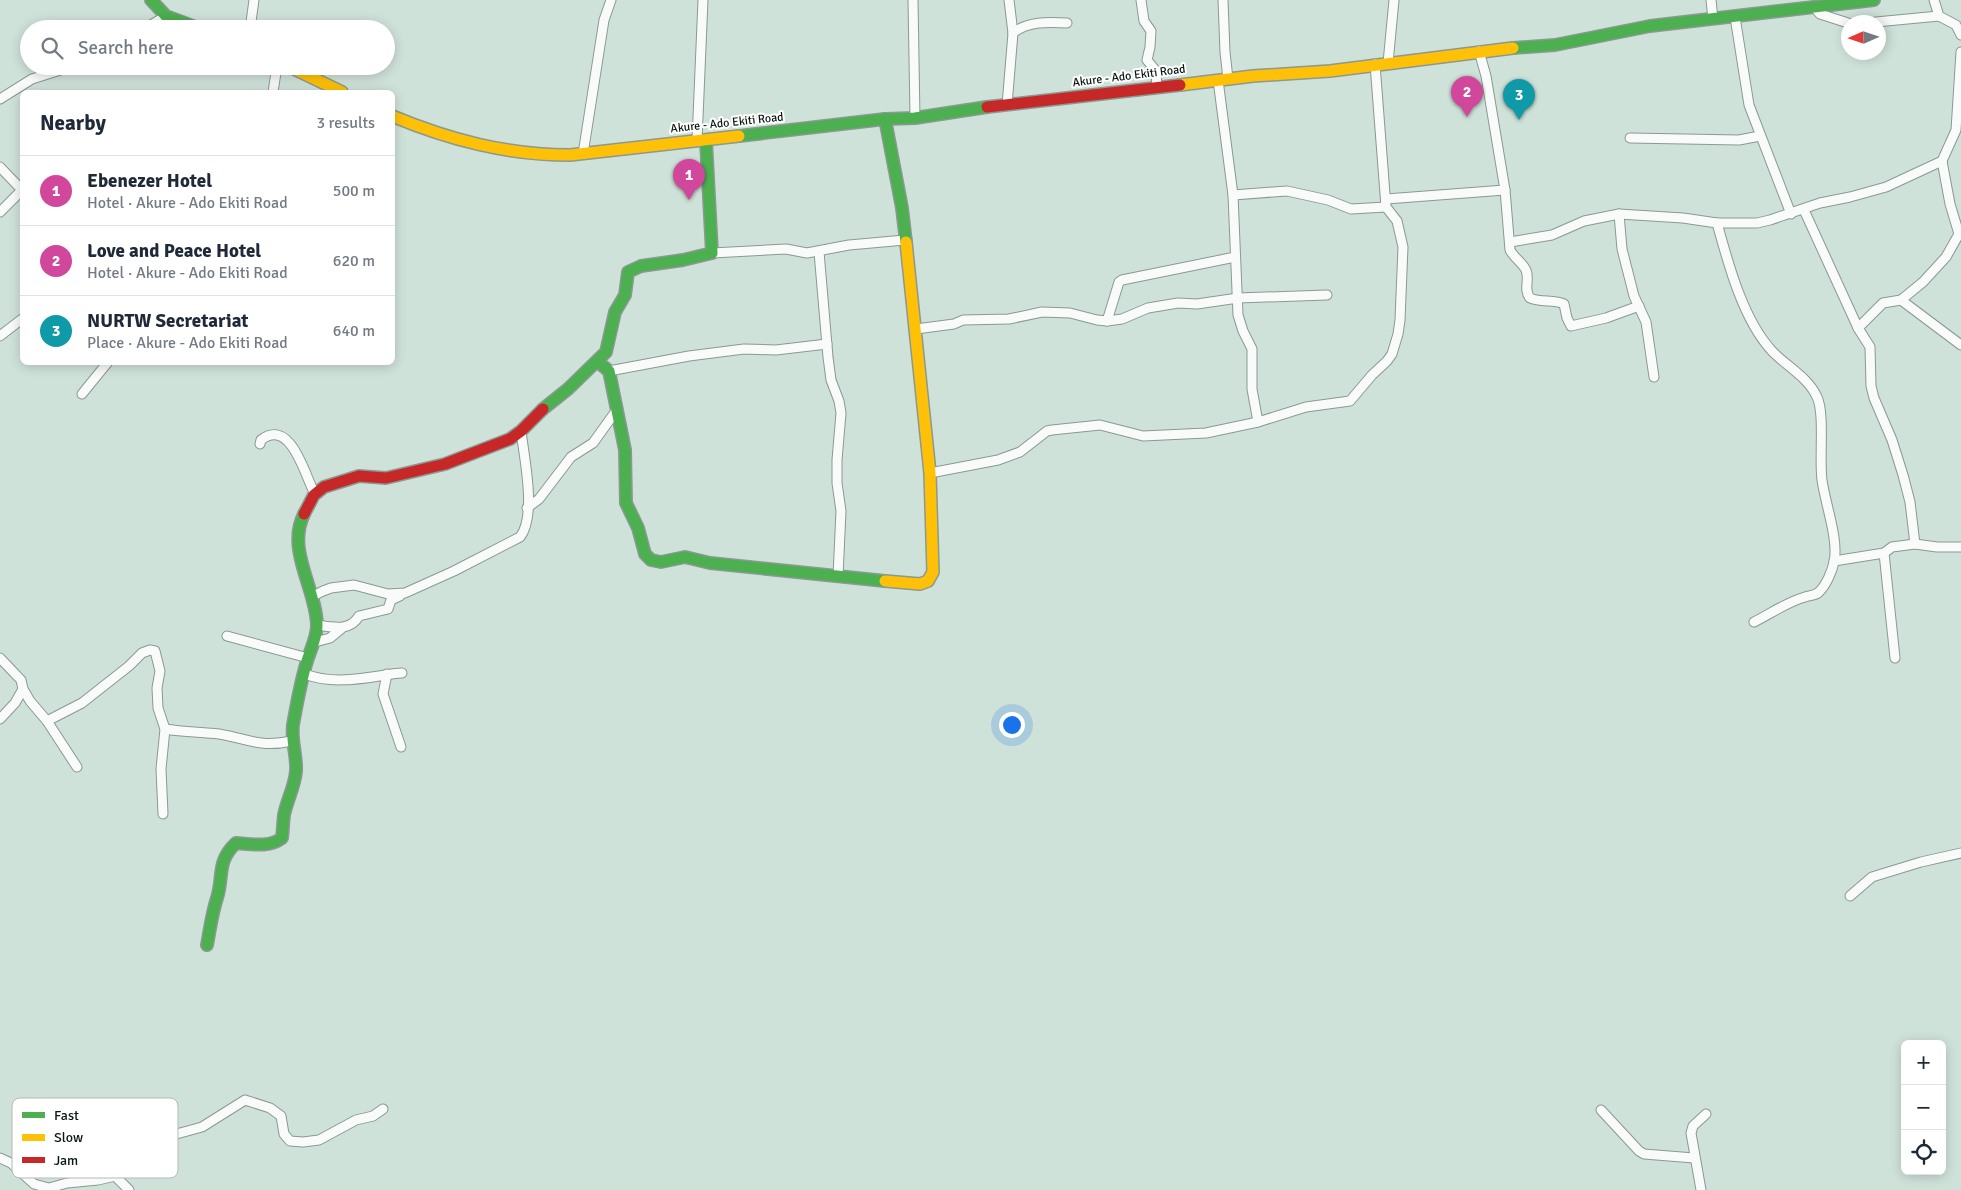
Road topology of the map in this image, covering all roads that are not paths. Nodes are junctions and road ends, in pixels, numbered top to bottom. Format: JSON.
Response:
{"nodes":[{"id":1,"x":151,"y":0,"type":"edge"},
{"id":2,"x":254,"y":0,"type":"edge"},
{"id":3,"x":611,"y":0,"type":"edge"},
{"id":4,"x":703,"y":0,"type":"edge"},
{"id":5,"x":913,"y":0,"type":"edge"},
{"id":6,"x":1009,"y":0,"type":"edge"},
{"id":7,"x":1141,"y":0,"type":"edge"},
{"id":8,"x":1223,"y":0,"type":"edge"},
{"id":9,"x":1394,"y":0,"type":"edge"},
{"id":10,"x":1711,"y":0,"type":"edge"},
{"id":11,"x":1874,"y":0,"type":"edge"},
{"id":12,"x":1934,"y":0,"type":"edge"},
{"id":13,"x":1841,"y":2,"type":"edge"},
{"id":14,"x":1815,"y":8,"type":"junction"},
{"id":15,"x":166,"y":16,"type":"junction"},
{"id":16,"x":1939,"y":16,"type":"junction"},
{"id":17,"x":1736,"y":17,"type":"junction"},
{"id":18,"x":1713,"y":19,"type":"junction"},
{"id":19,"x":159,"y":20,"type":"edge"},
{"id":20,"x":177,"y":20,"type":"edge"},
{"id":21,"x":251,"y":20,"type":"edge"},
{"id":22,"x":1886,"y":21,"type":"edge"},
{"id":23,"x":1841,"y":22,"type":"edge"},
{"id":24,"x":1067,"y":23,"type":"dead end"},
{"id":25,"x":1013,"y":33,"type":"junction"},
{"id":26,"x":1961,"y":35,"type":"edge"},
{"id":27,"x":1479,"y":51,"type":"junction"},
{"id":28,"x":1961,"y":52,"type":"edge"},
{"id":29,"x":1388,"y":63,"type":"junction"},
{"id":30,"x":1374,"y":64,"type":"junction"},
{"id":31,"x":45,"y":75,"type":"edge"},
{"id":32,"x":276,"y":75,"type":"edge"},
{"id":33,"x":307,"y":75,"type":"edge"},
{"id":34,"x":1223,"y":79,"type":"junction"},
{"id":35,"x":1157,"y":88,"type":"junction"},
{"id":36,"x":273,"y":90,"type":"edge"},
{"id":37,"x":338,"y":90,"type":"edge"},
{"id":38,"x":0,"y":99,"type":"edge"},
{"id":39,"x":1006,"y":105,"type":"junction"},
{"id":40,"x":395,"y":117,"type":"edge"},
{"id":41,"x":915,"y":118,"type":"junction"},
{"id":42,"x":885,"y":119,"type":"junction"},
{"id":43,"x":1760,"y":136,"type":"junction"},
{"id":44,"x":1630,"y":138,"type":"dead end"},
{"id":45,"x":701,"y":141,"type":"junction"},
{"id":46,"x":583,"y":154,"type":"junction"},
{"id":47,"x":1942,"y":162,"type":"junction"},
{"id":48,"x":0,"y":168,"type":"edge"},
{"id":49,"x":20,"y":188,"type":"edge"},
{"id":50,"x":1505,"y":190,"type":"junction"},
{"id":51,"x":20,"y":192,"type":"edge"},
{"id":52,"x":1233,"y":194,"type":"junction"},
{"id":53,"x":1386,"y":203,"type":"junction"},
{"id":54,"x":1804,"y":210,"type":"junction"},
{"id":55,"x":0,"y":212,"type":"edge"},
{"id":56,"x":1619,"y":214,"type":"junction"},
{"id":57,"x":1792,"y":214,"type":"junction"},
{"id":58,"x":1716,"y":223,"type":"junction"},
{"id":59,"x":1960,"y":234,"type":"edge"},
{"id":60,"x":905,"y":240,"type":"junction"},
{"id":61,"x":1510,"y":242,"type":"junction"},
{"id":62,"x":712,"y":252,"type":"junction"},
{"id":63,"x":819,"y":252,"type":"junction"},
{"id":64,"x":1235,"y":257,"type":"junction"},
{"id":65,"x":1327,"y":295,"type":"dead end"},
{"id":66,"x":1238,"y":298,"type":"junction"},
{"id":67,"x":1900,"y":300,"type":"junction"},
{"id":68,"x":1639,"y":306,"type":"junction"},
{"id":69,"x":20,"y":321,"type":"edge"},
{"id":70,"x":1107,"y":321,"type":"junction"},
{"id":71,"x":1858,"y":328,"type":"junction"},
{"id":72,"x":916,"y":329,"type":"junction"},
{"id":73,"x":0,"y":336,"type":"edge"},
{"id":74,"x":827,"y":344,"type":"junction"},
{"id":75,"x":1961,"y":345,"type":"edge"},
{"id":76,"x":598,"y":362,"type":"junction"},
{"id":77,"x":106,"y":365,"type":"edge"},
{"id":78,"x":609,"y":371,"type":"junction"},
{"id":79,"x":1654,"y":377,"type":"dead end"},
{"id":80,"x":82,"y":394,"type":"dead end"},
{"id":81,"x":616,"y":411,"type":"junction"},
{"id":82,"x":1258,"y":422,"type":"junction"},
{"id":83,"x":521,"y":431,"type":"junction"},
{"id":84,"x":260,"y":444,"type":"dead end"},
{"id":85,"x":930,"y":473,"type":"junction"},
{"id":86,"x":316,"y":492,"type":"junction"},
{"id":87,"x":527,"y":508,"type":"junction"},
{"id":88,"x":1915,"y":544,"type":"junction"},
{"id":89,"x":1961,"y":547,"type":"edge"},
{"id":90,"x":1884,"y":553,"type":"junction"},
{"id":91,"x":1834,"y":561,"type":"junction"},
{"id":92,"x":838,"y":576,"type":"junction"},
{"id":93,"x":405,"y":593,"type":"junction"},
{"id":94,"x":313,"y":596,"type":"junction"},
{"id":95,"x":1754,"y":622,"type":"dead end"},
{"id":96,"x":317,"y":624,"type":"junction"},
{"id":97,"x":342,"y":628,"type":"junction"},
{"id":98,"x":227,"y":636,"type":"dead end"},
{"id":99,"x":314,"y":642,"type":"junction"},
{"id":100,"x":0,"y":658,"type":"edge"},
{"id":101,"x":308,"y":658,"type":"junction"},
{"id":102,"x":1895,"y":658,"type":"dead end"},
{"id":103,"x":402,"y":673,"type":"dead end"},
{"id":104,"x":305,"y":674,"type":"junction"},
{"id":105,"x":387,"y":674,"type":"junction"},
{"id":106,"x":23,"y":689,"type":"junction"},
{"id":107,"x":0,"y":719,"type":"edge"},
{"id":108,"x":47,"y":721,"type":"junction"},
{"id":109,"x":165,"y":728,"type":"junction"},
{"id":110,"x":292,"y":741,"type":"junction"},
{"id":111,"x":402,"y":747,"type":"dead end"},
{"id":112,"x":77,"y":768,"type":"dead end"},
{"id":113,"x":163,"y":814,"type":"dead end"},
{"id":114,"x":1961,"y":853,"type":"edge"},
{"id":115,"x":1850,"y":896,"type":"dead end"},
{"id":116,"x":206,"y":945,"type":"dead end"},
{"id":117,"x":382,"y":1109,"type":"dead end"},
{"id":118,"x":1601,"y":1110,"type":"dead end"},
{"id":119,"x":1706,"y":1114,"type":"dead end"},
{"id":120,"x":178,"y":1134,"type":"edge"},
{"id":121,"x":0,"y":1158,"type":"edge"},
{"id":122,"x":1694,"y":1158,"type":"junction"},
{"id":123,"x":12,"y":1165,"type":"edge"},
{"id":124,"x":27,"y":1178,"type":"edge"},
{"id":125,"x":106,"y":1178,"type":"edge"},
{"id":126,"x":117,"y":1178,"type":"edge"},
{"id":127,"x":129,"y":1190,"type":"edge"},
{"id":128,"x":1701,"y":1190,"type":"edge"}],
"edges":[{"from":1,"to":15,"type":"street"},
{"from":2,"to":21,"type":"street"},
{"from":3,"to":46,"type":"street"},
{"from":4,"to":45,"type":"street"},
{"from":5,"to":41,"type":"street"},
{"from":6,"to":25,"type":"street"},
{"from":7,"to":35,"type":"street"},
{"from":8,"to":34,"type":"street"},
{"from":9,"to":29,"type":"street"},
{"from":10,"to":18,"type":"street"},
{"from":11,"to":13,"type":"street","name":"Akure - Ado Ekiti Road"},
{"from":12,"to":16,"type":"street"},
{"from":13,"to":14,"type":"street","name":"Akure - Ado Ekiti Road"},
{"from":14,"to":17,"type":"street","name":"Akure - Ado Ekiti Road"},
{"from":14,"to":23,"type":"street"},
{"from":15,"to":19,"type":"street"},
{"from":15,"to":20,"type":"street"},
{"from":16,"to":22,"type":"street"},
{"from":16,"to":26,"type":"street"},
{"from":17,"to":18,"type":"street","name":"Akure - Ado Ekiti Road"},
{"from":17,"to":43,"type":"street"},
{"from":18,"to":27,"type":"street","name":"Akure - Ado Ekiti Road"},
{"from":24,"to":25,"type":"street"},
{"from":25,"to":39,"type":"street"},
{"from":27,"to":29,"type":"street","name":"Akure - Ado Ekiti Road"},
{"from":27,"to":50,"type":"street"},
{"from":28,"to":47,"type":"street"},
{"from":29,"to":30,"type":"street","name":"Akure - Ado Ekiti Road"},
{"from":30,"to":34,"type":"street","name":"Akure - Ado Ekiti Road"},
{"from":30,"to":53,"type":"street"},
{"from":31,"to":38,"type":"street"},
{"from":32,"to":36,"type":"street"},
{"from":33,"to":37,"type":"street"},
{"from":34,"to":35,"type":"street","name":"Akure - Ado Ekiti Road"},
{"from":34,"to":52,"type":"street"},
{"from":35,"to":39,"type":"street","name":"Akure - Ado Ekiti Road"},
{"from":39,"to":41,"type":"street","name":"Akure - Ado Ekiti Road"},
{"from":40,"to":46,"type":"street","name":"Akure - Ado Ekiti Road"},
{"from":41,"to":42,"type":"street","name":"Akure - Ado Ekiti Road"},
{"from":42,"to":45,"type":"street","name":"Akure - Ado Ekiti Road"},
{"from":42,"to":60,"type":"street"},
{"from":43,"to":44,"type":"street"},
{"from":43,"to":57,"type":"street"},
{"from":45,"to":46,"type":"street","name":"Akure - Ado Ekiti Road"},
{"from":45,"to":62,"type":"street"},
{"from":47,"to":54,"type":"street"},
{"from":47,"to":59,"type":"street"},
{"from":48,"to":49,"type":"street"},
{"from":50,"to":53,"type":"street"},
{"from":50,"to":61,"type":"street"},
{"from":51,"to":55,"type":"street"},
{"from":52,"to":53,"type":"street"},
{"from":52,"to":64,"type":"street"},
{"from":53,"to":82,"type":"street"},
{"from":54,"to":57,"type":"street"},
{"from":54,"to":71,"type":"street"},
{"from":56,"to":58,"type":"street"},
{"from":56,"to":61,"type":"street"},
{"from":56,"to":68,"type":"street"},
{"from":57,"to":58,"type":"street"},
{"from":58,"to":91,"type":"street"},
{"from":59,"to":67,"type":"street"},
{"from":60,"to":63,"type":"street"},
{"from":60,"to":72,"type":"street"},
{"from":61,"to":68,"type":"street"},
{"from":62,"to":63,"type":"street"},
{"from":62,"to":76,"type":"street"},
{"from":63,"to":74,"type":"street"},
{"from":64,"to":66,"type":"street"},
{"from":64,"to":70,"type":"street"},
{"from":65,"to":66,"type":"street"},
{"from":66,"to":70,"type":"street"},
{"from":66,"to":82,"type":"street"},
{"from":67,"to":71,"type":"street"},
{"from":67,"to":75,"type":"street"},
{"from":68,"to":79,"type":"street"},
{"from":69,"to":73,"type":"street"},
{"from":70,"to":72,"type":"street"},
{"from":71,"to":88,"type":"street"},
{"from":72,"to":85,"type":"street"},
{"from":74,"to":78,"type":"street"},
{"from":74,"to":92,"type":"street"},
{"from":76,"to":78,"type":"street"},
{"from":76,"to":83,"type":"street"},
{"from":77,"to":80,"type":"street"},
{"from":78,"to":81,"type":"street"},
{"from":81,"to":87,"type":"street"},
{"from":81,"to":92,"type":"street"},
{"from":82,"to":85,"type":"street"},
{"from":83,"to":86,"type":"street"},
{"from":83,"to":87,"type":"street"},
{"from":84,"to":86,"type":"street"},
{"from":85,"to":92,"type":"street"},
{"from":86,"to":94,"type":"street"},
{"from":87,"to":93,"type":"street"},
{"from":88,"to":89,"type":"street"},
{"from":88,"to":90,"type":"street"},
{"from":90,"to":91,"type":"street"},
{"from":90,"to":102,"type":"street"},
{"from":91,"to":95,"type":"street"},
{"from":93,"to":94,"type":"street"},
{"from":93,"to":97,"type":"street"},
{"from":94,"to":96,"type":"street"},
{"from":96,"to":97,"type":"street"},
{"from":96,"to":99,"type":"street"},
{"from":97,"to":99,"type":"street"},
{"from":98,"to":101,"type":"street"},
{"from":99,"to":101,"type":"street"},
{"from":100,"to":106,"type":"street"},
{"from":101,"to":104,"type":"street"},
{"from":103,"to":105,"type":"street"},
{"from":104,"to":105,"type":"street"},
{"from":104,"to":110,"type":"street"},
{"from":105,"to":111,"type":"street"},
{"from":106,"to":107,"type":"street"},
{"from":106,"to":108,"type":"street"},
{"from":108,"to":109,"type":"street"},
{"from":108,"to":112,"type":"street"},
{"from":109,"to":110,"type":"street"},
{"from":109,"to":113,"type":"street"},
{"from":110,"to":116,"type":"street"},
{"from":114,"to":115,"type":"street"},
{"from":117,"to":120,"type":"street"},
{"from":118,"to":122,"type":"street"},
{"from":119,"to":122,"type":"street"},
{"from":121,"to":123,"type":"street"},
{"from":122,"to":128,"type":"street"},
{"from":124,"to":125,"type":"street"},
{"from":126,"to":127,"type":"street"}]}
